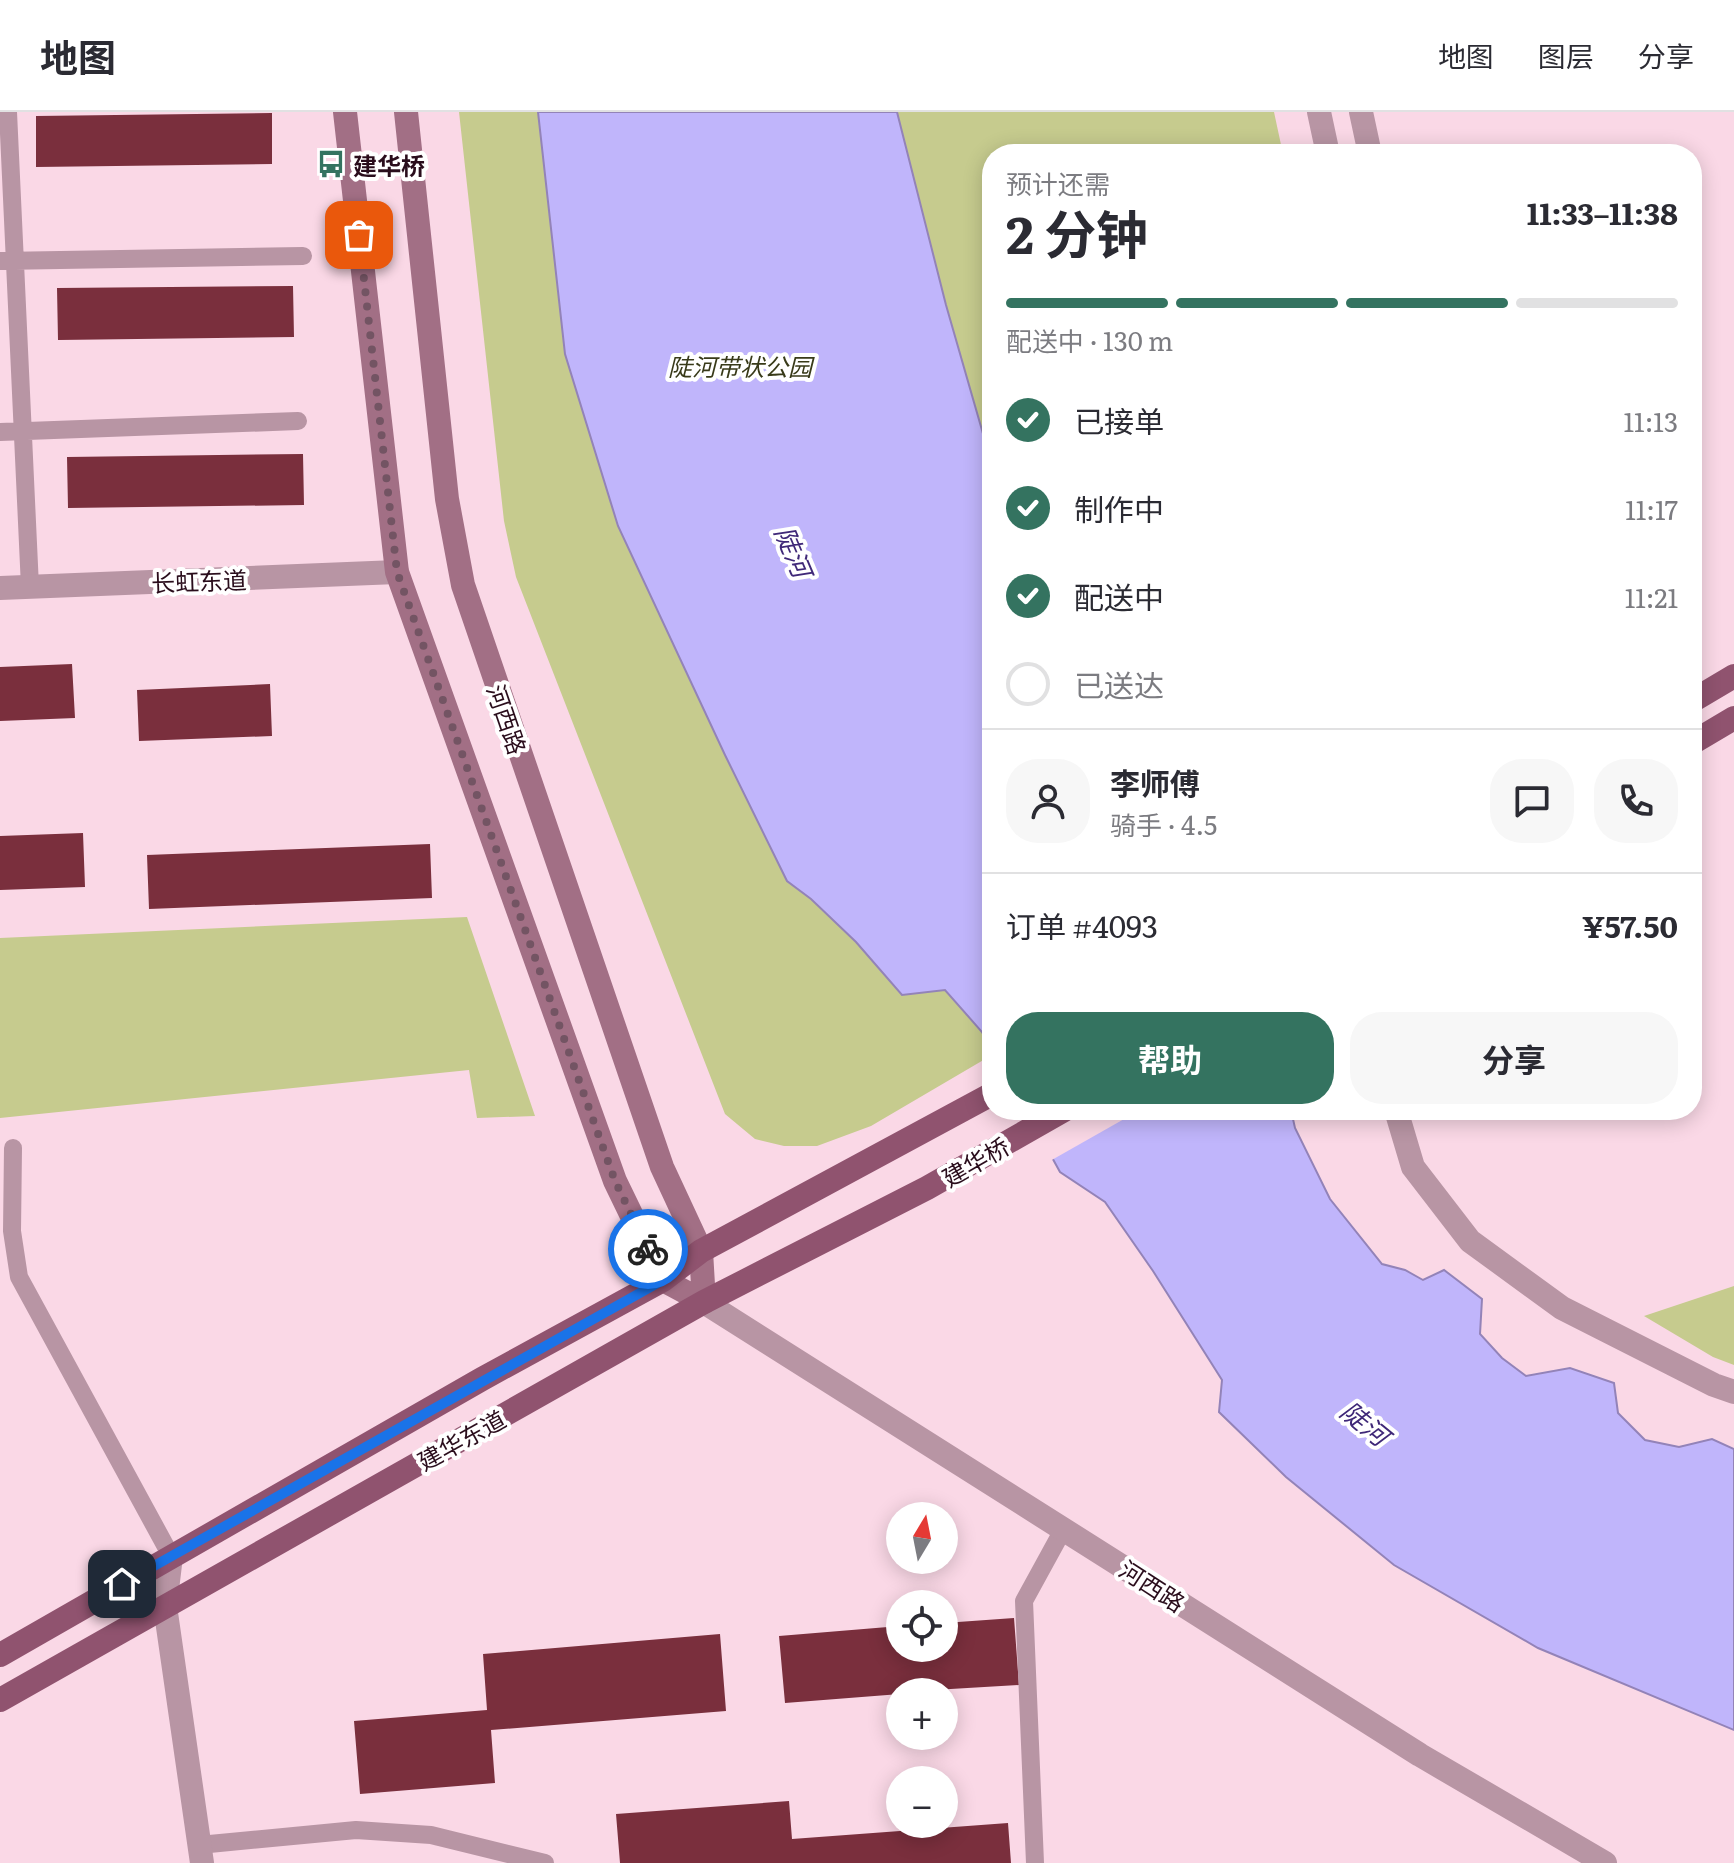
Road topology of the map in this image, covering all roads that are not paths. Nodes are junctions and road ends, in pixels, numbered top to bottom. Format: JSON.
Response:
{"nodes":[{"id":1,"x":8,"y":112,"type":"edge"},
{"id":2,"x":345,"y":112,"type":"edge"},
{"id":3,"x":406,"y":112,"type":"edge"},
{"id":4,"x":1319,"y":112,"type":"edge"},
{"id":5,"x":1361,"y":112,"type":"edge"},
{"id":6,"x":1326,"y":144,"type":"edge"},
{"id":7,"x":1368,"y":144,"type":"edge"},
{"id":8,"x":303,"y":256,"type":"dead end"},
{"id":9,"x":8,"y":260,"type":"edge"},
{"id":10,"x":298,"y":421,"type":"dead end"},
{"id":11,"x":23,"y":431,"type":"junction"},
{"id":12,"x":0,"y":432,"type":"edge"},
{"id":13,"x":397,"y":572,"type":"junction"},
{"id":14,"x":30,"y":587,"type":"junction"},
{"id":15,"x":0,"y":588,"type":"edge"},
{"id":16,"x":1734,"y":676,"type":"edge"},
{"id":17,"x":1702,"y":695,"type":"edge"},
{"id":18,"x":1734,"y":718,"type":"edge"},
{"id":19,"x":1702,"y":737,"type":"edge"},
{"id":20,"x":982,"y":1100,"type":"edge"},
{"id":21,"x":1046,"y":1120,"type":"edge"},
{"id":22,"x":1399,"y":1120,"type":"edge"},
{"id":23,"x":13,"y":1148,"type":"dead end"},
{"id":24,"x":894,"y":1148,"type":"joint"},
{"id":25,"x":927,"y":1188,"type":"joint"},
{"id":26,"x":701,"y":1251,"type":"junction"},
{"id":27,"x":663,"y":1280,"type":"junction"},
{"id":28,"x":704,"y":1302,"type":"junction"},
{"id":29,"x":1734,"y":1392,"type":"edge"},
{"id":30,"x":1064,"y":1528,"type":"junction"},
{"id":31,"x":171,"y":1556,"type":"junction"},
{"id":32,"x":165,"y":1606,"type":"junction"},
{"id":33,"x":0,"y":1655,"type":"edge"},
{"id":34,"x":0,"y":1700,"type":"edge"},
{"id":35,"x":200,"y":1854,"type":"edge"},
{"id":36,"x":545,"y":1863,"type":"edge"},
{"id":37,"x":1035,"y":1863,"type":"edge"},
{"id":38,"x":1605,"y":1863,"type":"edge"}],
"edges":[{"from":1,"to":9,"type":"lane"},
{"from":2,"to":13,"type":"main road"},
{"from":3,"to":26,"type":"main road","name":"河西路"},
{"from":4,"to":6,"type":"street"},
{"from":5,"to":7,"type":"street"},
{"from":8,"to":9,"type":"lane"},
{"from":9,"to":11,"type":"lane"},
{"from":10,"to":11,"type":"lane"},
{"from":11,"to":12,"type":"lane"},
{"from":11,"to":14,"type":"lane"},
{"from":13,"to":14,"type":"street","name":"长虹东道"},
{"from":13,"to":27,"type":"main road"},
{"from":14,"to":15,"type":"street","name":"长虹东道"},
{"from":16,"to":17,"type":"main road"},
{"from":18,"to":19,"type":"main road"},
{"from":20,"to":24,"type":"main road","name":"建华桥"},
{"from":21,"to":25,"type":"main road","name":"建华桥"},
{"from":22,"to":29,"type":"street"},
{"from":23,"to":31,"type":"lane"},
{"from":24,"to":26,"type":"main road","name":"建华东道"},
{"from":25,"to":28,"type":"main road","name":"建华东道"},
{"from":26,"to":27,"type":"main road","name":"建华东道"},
{"from":26,"to":28,"type":"main road","name":"河西路"},
{"from":27,"to":28,"type":"main road","name":"河西路"},
{"from":27,"to":31,"type":"main road","name":"建华东道"},
{"from":28,"to":30,"type":"street","name":"河西路"},
{"from":28,"to":32,"type":"main road","name":"建华东道"},
{"from":30,"to":37,"type":"lane"},
{"from":30,"to":38,"type":"street","name":"河西路"},
{"from":31,"to":32,"type":"street"},
{"from":31,"to":33,"type":"main road","name":"建华东道"},
{"from":32,"to":34,"type":"main road","name":"建华东道"},
{"from":32,"to":35,"type":"street"},
{"from":35,"to":36,"type":"lane"}]}
